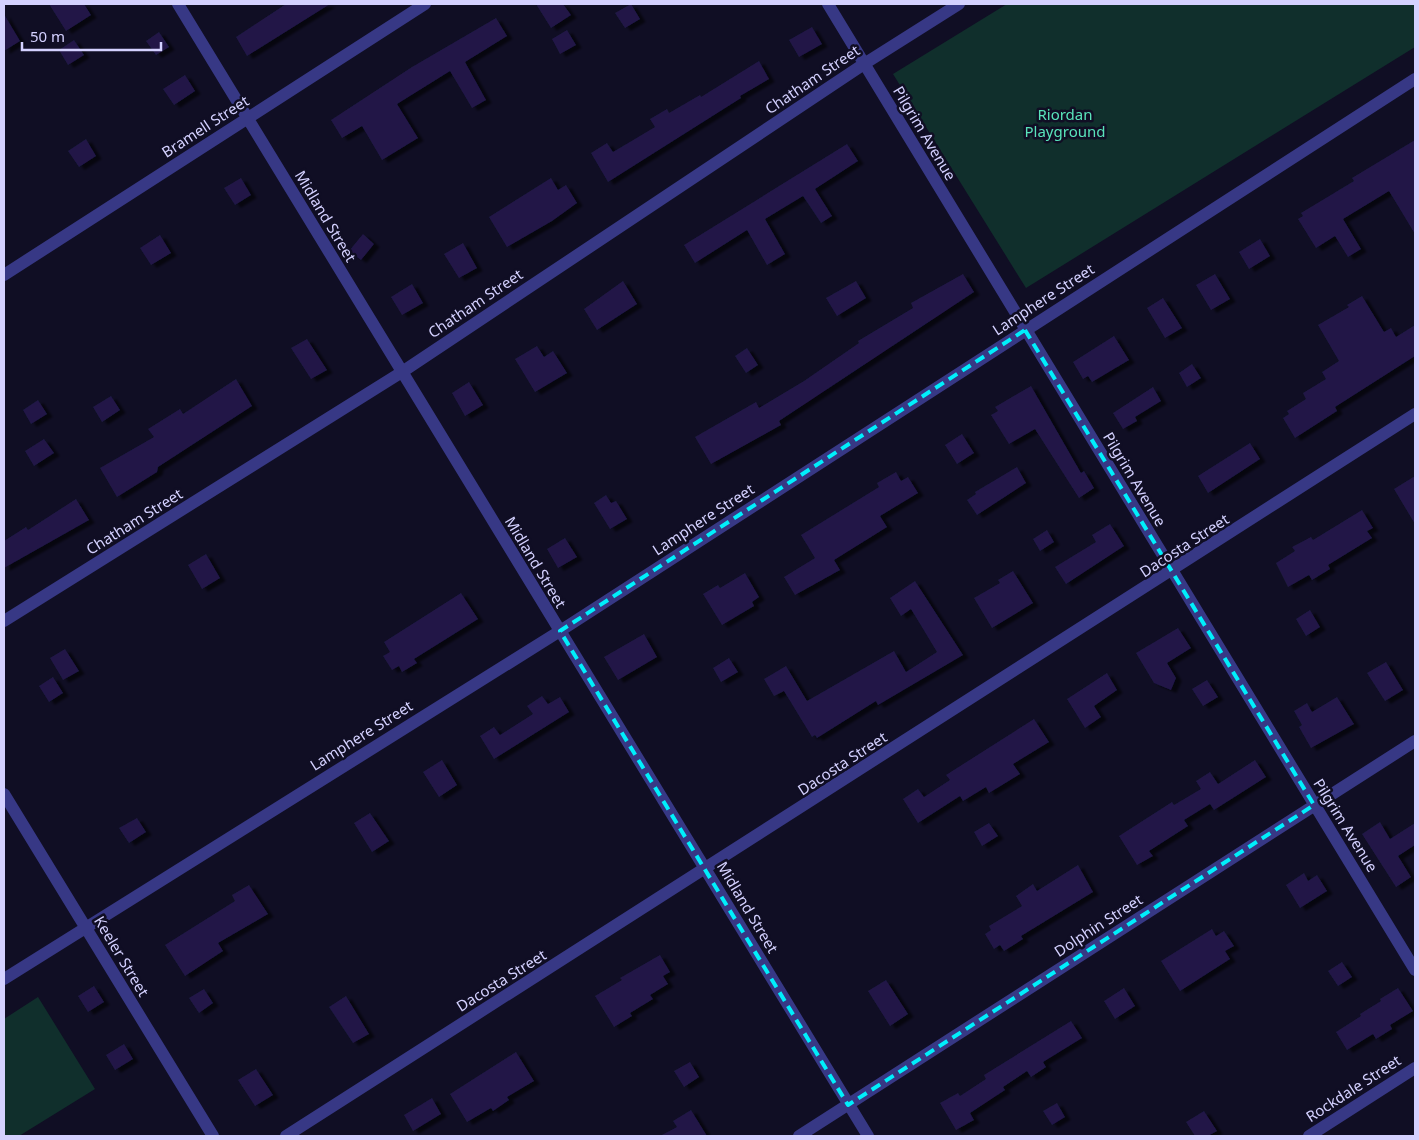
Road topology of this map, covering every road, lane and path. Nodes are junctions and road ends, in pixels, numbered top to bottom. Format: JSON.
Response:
{"nodes":[{"id":1,"x":178,"y":4,"type":"edge"},
{"id":2,"x":425,"y":4,"type":"edge"},
{"id":3,"x":828,"y":4,"type":"edge"},
{"id":4,"x":959,"y":4,"type":"edge"},
{"id":5,"x":864,"y":64,"type":"junction"},
{"id":6,"x":1415,"y":79,"type":"edge"},
{"id":7,"x":247,"y":118,"type":"junction"},
{"id":8,"x":4,"y":275,"type":"edge"},
{"id":9,"x":1025,"y":330,"type":"junction"},
{"id":10,"x":402,"y":372,"type":"junction"},
{"id":11,"x":1415,"y":414,"type":"edge"},
{"id":12,"x":1172,"y":572,"type":"junction"},
{"id":13,"x":4,"y":621,"type":"edge"},
{"id":14,"x":560,"y":631,"type":"junction"},
{"id":15,"x":1415,"y":741,"type":"edge"},
{"id":16,"x":4,"y":794,"type":"edge"},
{"id":17,"x":1314,"y":805,"type":"junction"},
{"id":18,"x":706,"y":870,"type":"junction"},
{"id":19,"x":85,"y":926,"type":"junction"},
{"id":20,"x":1415,"y":970,"type":"edge"},
{"id":21,"x":4,"y":979,"type":"edge"},
{"id":22,"x":1415,"y":1068,"type":"edge"},
{"id":23,"x":848,"y":1105,"type":"junction"},
{"id":24,"x":213,"y":1136,"type":"edge"},
{"id":25,"x":286,"y":1136,"type":"edge"},
{"id":26,"x":799,"y":1136,"type":"edge"},
{"id":27,"x":868,"y":1136,"type":"edge"},
{"id":28,"x":1308,"y":1136,"type":"edge"}],
"edges":[{"from":1,"to":7,"type":"street","name":"Midland Street"},
{"from":2,"to":7,"type":"street","name":"Bramell Street"},
{"from":3,"to":5,"type":"street","name":"Pilgrim Avenue"},
{"from":4,"to":5,"type":"street","name":"Chatham Street"},
{"from":5,"to":9,"type":"street","name":"Pilgrim Avenue"},
{"from":5,"to":10,"type":"street","name":"Chatham Street"},
{"from":6,"to":9,"type":"street","name":"Lamphere Street"},
{"from":7,"to":8,"type":"street","name":"Bramell Street"},
{"from":7,"to":10,"type":"street","name":"Midland Street"},
{"from":9,"to":12,"type":"street","name":"Pilgrim Avenue"},
{"from":9,"to":14,"type":"street","name":"Lamphere Street"},
{"from":10,"to":13,"type":"street","name":"Chatham Street"},
{"from":10,"to":14,"type":"street","name":"Midland Street"},
{"from":11,"to":12,"type":"street","name":"Dacosta Street"},
{"from":12,"to":17,"type":"street","name":"Pilgrim Avenue"},
{"from":12,"to":18,"type":"street","name":"Dacosta Street"},
{"from":14,"to":18,"type":"street","name":"Midland Street"},
{"from":14,"to":19,"type":"street","name":"Lamphere Street"},
{"from":15,"to":17,"type":"street","name":"Dolphin Street"},
{"from":16,"to":19,"type":"street","name":"Keeler Street"},
{"from":17,"to":20,"type":"street","name":"Pilgrim Avenue"},
{"from":17,"to":23,"type":"street","name":"Dolphin Street"},
{"from":18,"to":23,"type":"street","name":"Midland Street"},
{"from":18,"to":25,"type":"street","name":"Dacosta Street"},
{"from":19,"to":21,"type":"street","name":"Lamphere Street"},
{"from":19,"to":24,"type":"street","name":"Keeler Street"},
{"from":22,"to":28,"type":"street","name":"Rockdale Street"},
{"from":23,"to":26,"type":"street","name":"Dolphin Street"},
{"from":23,"to":27,"type":"street","name":"Midland Street"}]}
